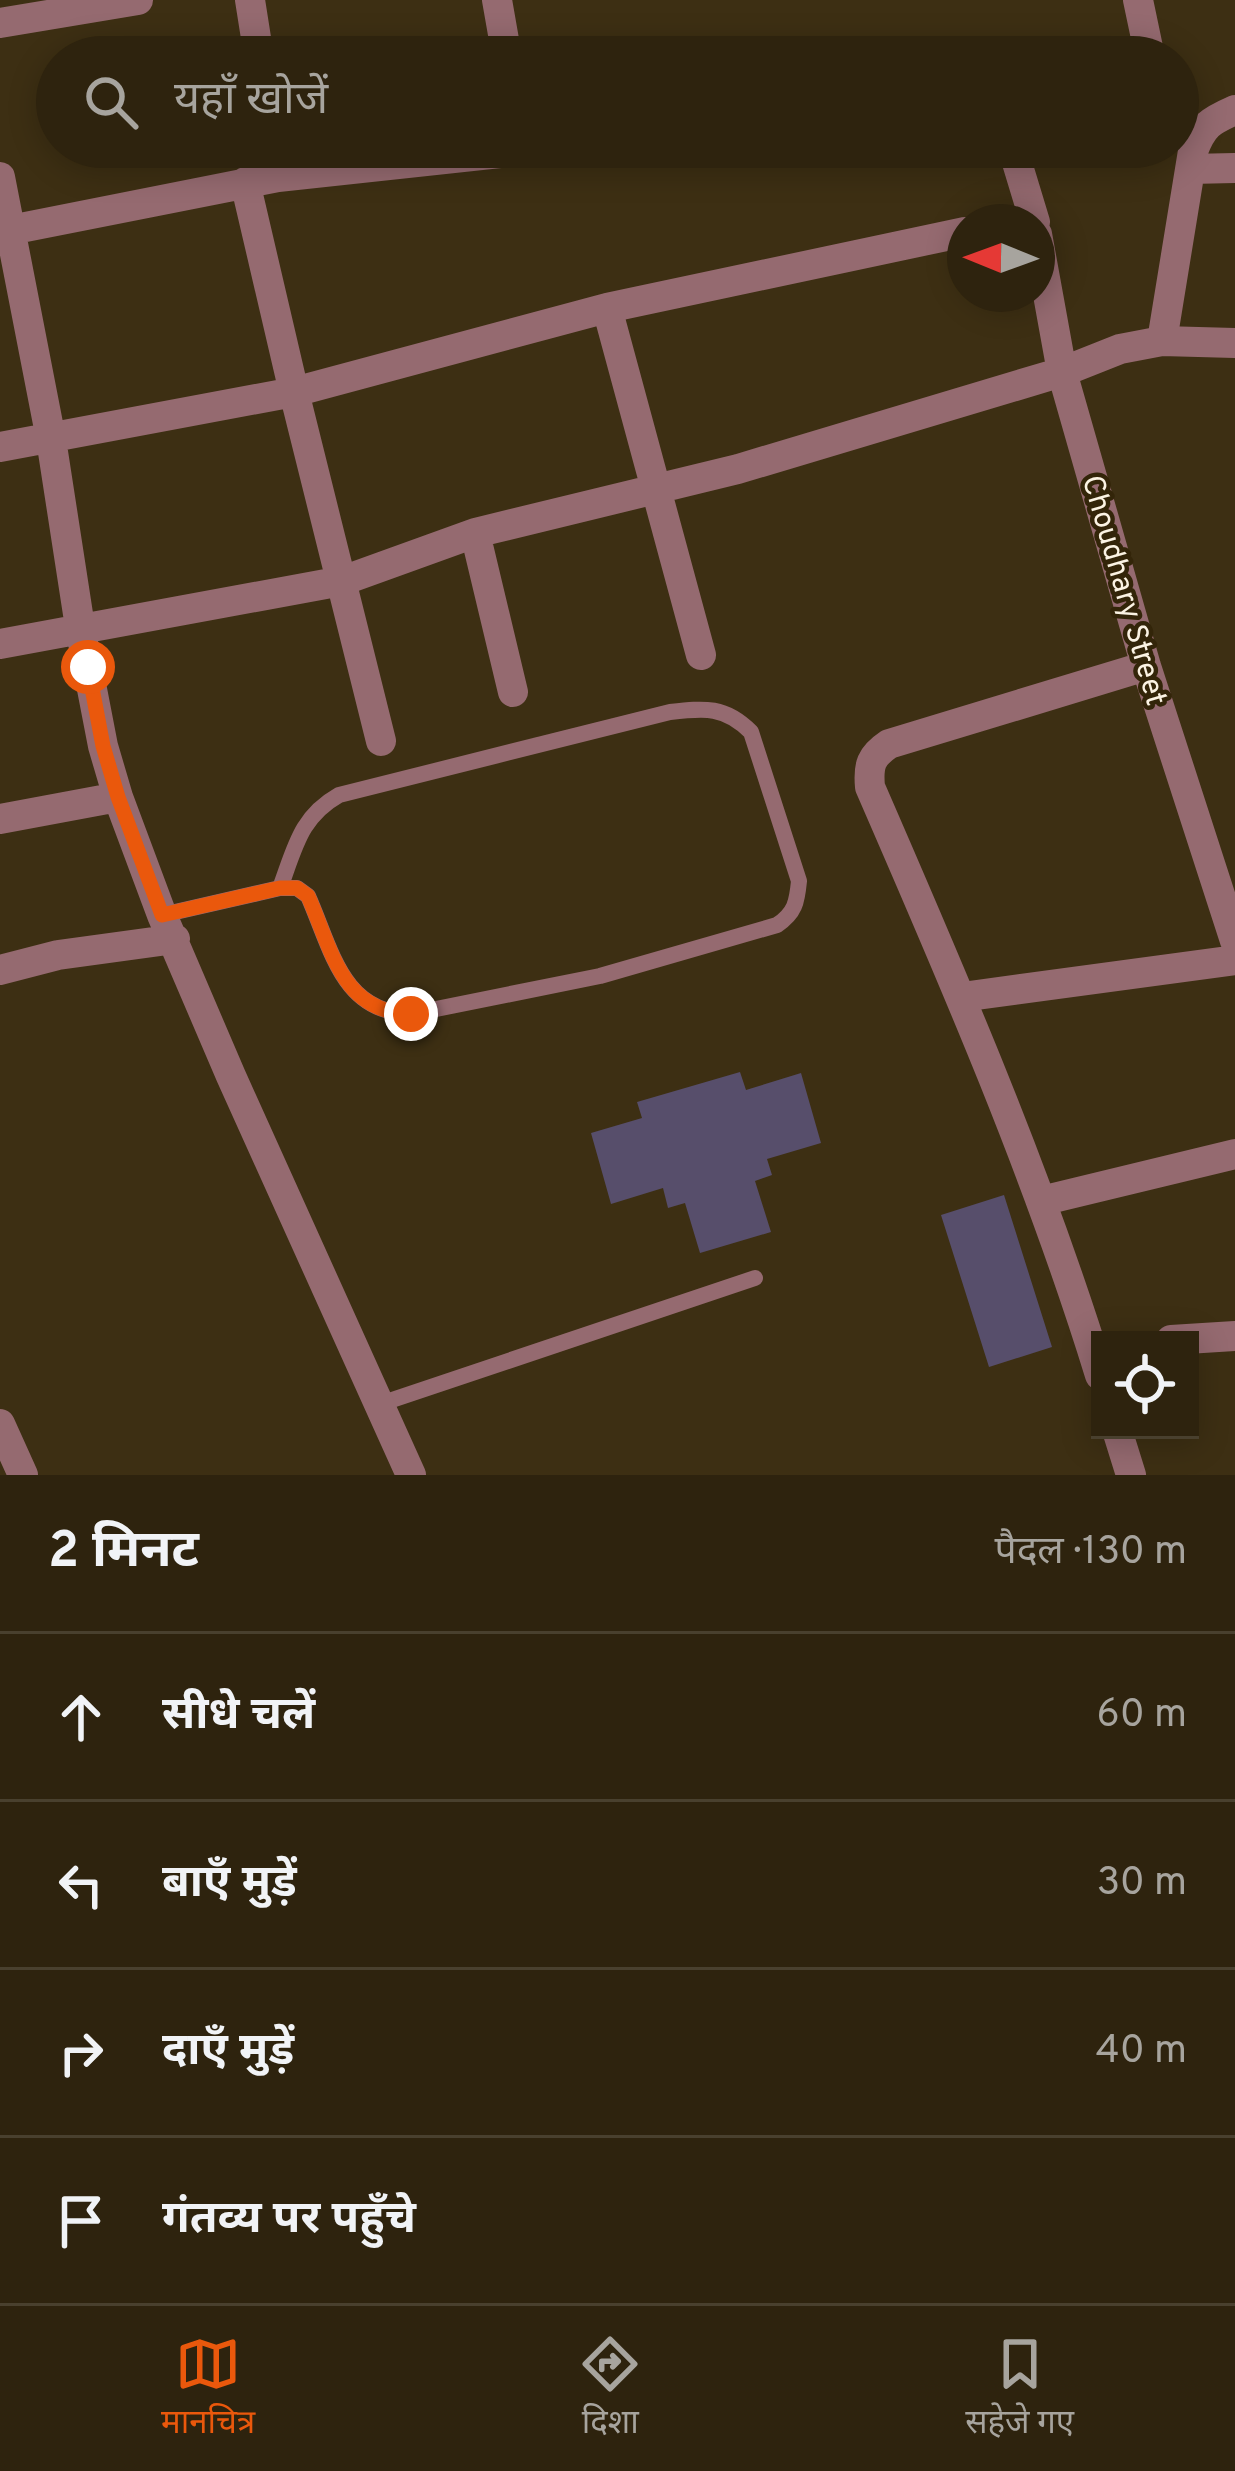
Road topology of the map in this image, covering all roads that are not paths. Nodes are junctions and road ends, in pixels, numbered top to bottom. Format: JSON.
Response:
{"nodes":[{"id":1,"x":138,"y":0,"type":"edge"},
{"id":2,"x":250,"y":0,"type":"edge"},
{"id":3,"x":497,"y":0,"type":"edge"},
{"id":4,"x":1138,"y":0,"type":"edge"},
{"id":5,"x":0,"y":23,"type":"edge"},
{"id":6,"x":256,"y":36,"type":"edge"},
{"id":7,"x":503,"y":36,"type":"edge"},
{"id":8,"x":1146,"y":36,"type":"edge"},
{"id":9,"x":1235,"y":110,"type":"edge"},
{"id":10,"x":1199,"y":135,"type":"edge"},
{"id":11,"x":267,"y":168,"type":"edge"},
{"id":12,"x":1018,"y":168,"type":"edge"},
{"id":13,"x":1235,"y":168,"type":"edge"},
{"id":14,"x":1190,"y":169,"type":"joint"},
{"id":15,"x":0,"y":177,"type":"edge"},
{"id":16,"x":245,"y":182,"type":"junction"},
{"id":17,"x":1026,"y":204,"type":"edge"},
{"id":18,"x":5,"y":231,"type":"edge"},
{"id":19,"x":947,"y":236,"type":"edge"},
{"id":20,"x":607,"y":308,"type":"junction"},
{"id":21,"x":1049,"y":312,"type":"edge"},
{"id":22,"x":1162,"y":341,"type":"junction"},
{"id":23,"x":1235,"y":343,"type":"edge"},
{"id":24,"x":1062,"y":372,"type":"junction"},
{"id":25,"x":294,"y":392,"type":"junction"},
{"id":26,"x":51,"y":439,"type":"junction"},
{"id":27,"x":0,"y":446,"type":"edge"},
{"id":28,"x":655,"y":489,"type":"junction"},
{"id":29,"x":475,"y":533,"type":"junction"},
{"id":30,"x":342,"y":580,"type":"junction"},
{"id":31,"x":80,"y":627,"type":"junction"},
{"id":32,"x":0,"y":644,"type":"edge"},
{"id":33,"x":701,"y":655,"type":"dead end"},
{"id":34,"x":1146,"y":666,"type":"junction"},
{"id":35,"x":513,"y":692,"type":"dead end"},
{"id":36,"x":381,"y":740,"type":"dead end"},
{"id":37,"x":118,"y":797,"type":"junction"},
{"id":38,"x":0,"y":819,"type":"edge"},
{"id":39,"x":280,"y":888,"type":"junction"},
{"id":40,"x":168,"y":927,"type":"junction"},
{"id":41,"x":1235,"y":941,"type":"edge"},
{"id":42,"x":1235,"y":960,"type":"edge"},
{"id":43,"x":0,"y":970,"type":"edge"},
{"id":44,"x":962,"y":997,"type":"junction"},
{"id":45,"x":1235,"y":1154,"type":"edge"},
{"id":46,"x":1041,"y":1201,"type":"junction"},
{"id":47,"x":755,"y":1278,"type":"dead end"},
{"id":48,"x":1091,"y":1333,"type":"edge"},
{"id":49,"x":1235,"y":1336,"type":"edge"},
{"id":50,"x":1199,"y":1338,"type":"edge"},
{"id":51,"x":380,"y":1404,"type":"junction"},
{"id":52,"x":0,"y":1424,"type":"edge"},
{"id":53,"x":1120,"y":1439,"type":"edge"},
{"id":54,"x":23,"y":1475,"type":"edge"},
{"id":55,"x":411,"y":1475,"type":"edge"},
{"id":56,"x":1131,"y":1475,"type":"edge"}],
"edges":[{"from":1,"to":5,"type":"street"},
{"from":2,"to":6,"type":"street"},
{"from":3,"to":7,"type":"street"},
{"from":4,"to":8,"type":"street"},
{"from":9,"to":10,"type":"street"},
{"from":11,"to":16,"type":"street"},
{"from":12,"to":17,"type":"street","name":"Choudhary Street"},
{"from":13,"to":14,"type":"street"},
{"from":14,"to":22,"type":"street"},
{"from":15,"to":18,"type":"street"},
{"from":16,"to":18,"type":"street"},
{"from":16,"to":25,"type":"street"},
{"from":18,"to":26,"type":"street"},
{"from":19,"to":20,"type":"street"},
{"from":20,"to":25,"type":"street"},
{"from":20,"to":28,"type":"street"},
{"from":21,"to":24,"type":"street","name":"Choudhary Street"},
{"from":22,"to":23,"type":"street"},
{"from":22,"to":24,"type":"street"},
{"from":24,"to":28,"type":"street"},
{"from":24,"to":34,"type":"street","name":"Choudhary Street"},
{"from":25,"to":26,"type":"street"},
{"from":25,"to":30,"type":"street"},
{"from":26,"to":27,"type":"street"},
{"from":26,"to":31,"type":"street"},
{"from":28,"to":29,"type":"street"},
{"from":28,"to":33,"type":"street"},
{"from":29,"to":30,"type":"street"},
{"from":29,"to":35,"type":"street"},
{"from":30,"to":31,"type":"street"},
{"from":30,"to":36,"type":"street"},
{"from":31,"to":32,"type":"street"},
{"from":31,"to":37,"type":"street"},
{"from":34,"to":41,"type":"street","name":"Choudhary Street"},
{"from":34,"to":44,"type":"street"},
{"from":37,"to":38,"type":"street"},
{"from":37,"to":40,"type":"street"},
{"from":39,"to":39,"type":"lane"},
{"from":39,"to":40,"type":"lane"},
{"from":40,"to":43,"type":"street"},
{"from":40,"to":51,"type":"street"},
{"from":42,"to":44,"type":"street"},
{"from":44,"to":46,"type":"street"},
{"from":45,"to":46,"type":"street"},
{"from":46,"to":48,"type":"street"},
{"from":47,"to":51,"type":"lane"},
{"from":49,"to":50,"type":"street"},
{"from":51,"to":55,"type":"street"},
{"from":52,"to":54,"type":"street"},
{"from":53,"to":56,"type":"street"}]}
